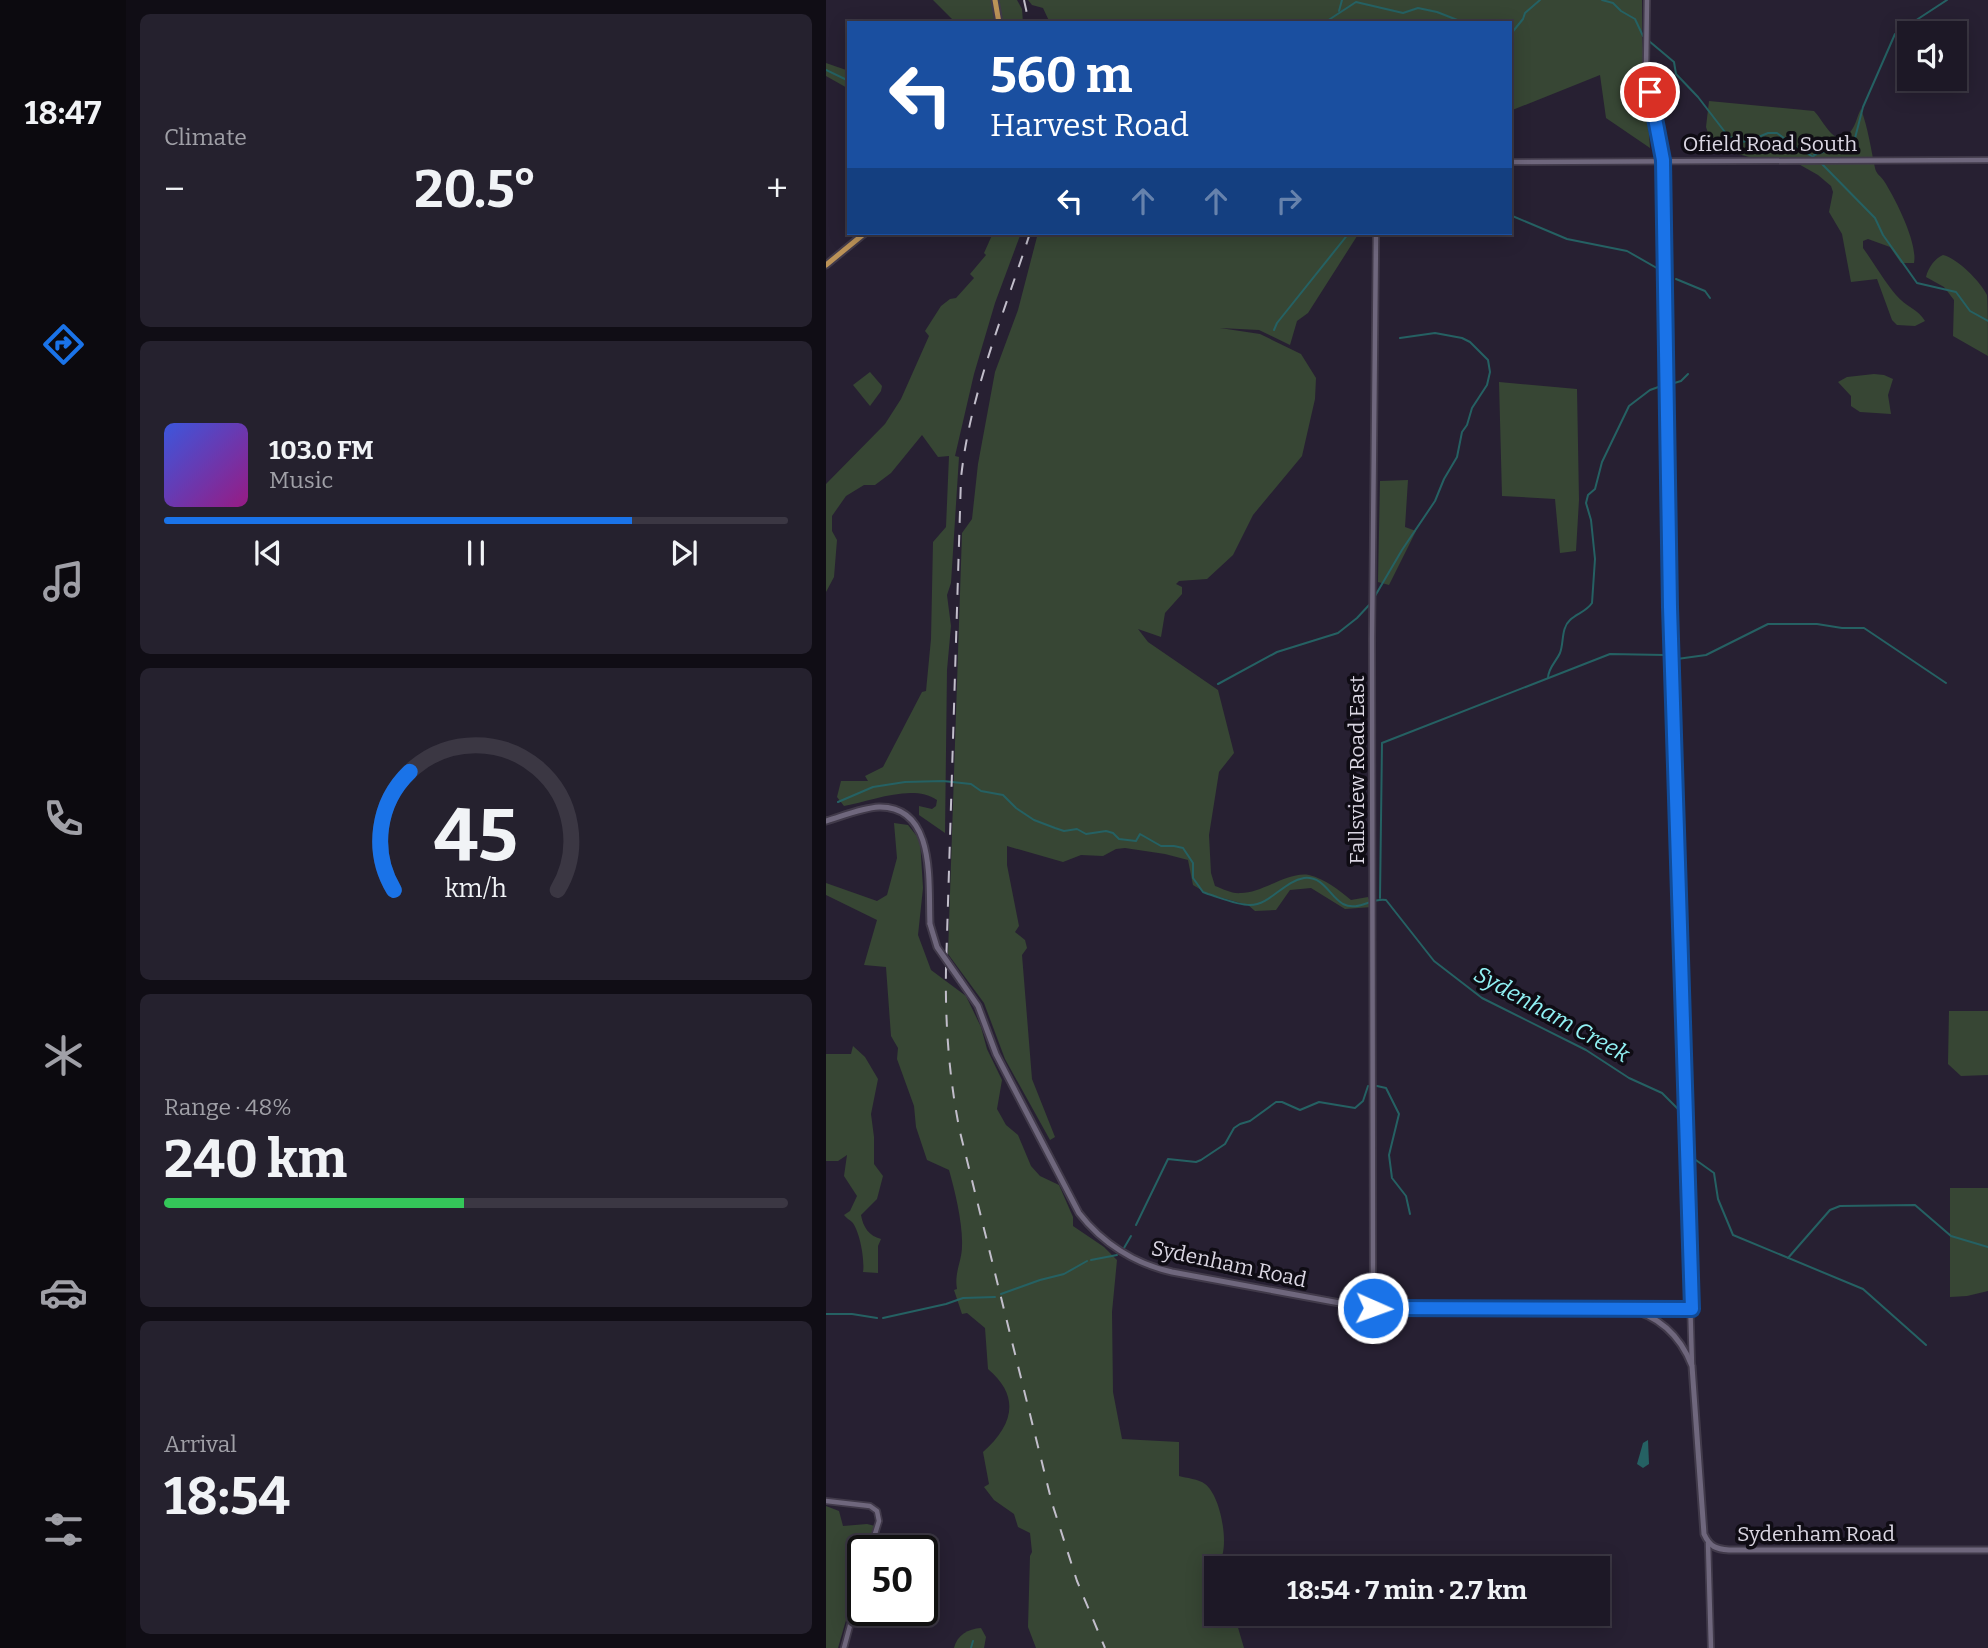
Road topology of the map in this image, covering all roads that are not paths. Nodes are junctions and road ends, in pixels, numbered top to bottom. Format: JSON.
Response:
{"nodes":[{"id":1,"x":995,"y":0,"type":"edge"},
{"id":2,"x":1647,"y":0,"type":"edge"},
{"id":3,"x":999,"y":21,"type":"edge"},
{"id":4,"x":1663,"y":160,"type":"junction"},
{"id":5,"x":1988,"y":160,"type":"edge"},
{"id":6,"x":1512,"y":162,"type":"edge"},
{"id":7,"x":863,"y":235,"type":"edge"},
{"id":8,"x":1376,"y":235,"type":"edge"},
{"id":9,"x":826,"y":265,"type":"edge"},
{"id":10,"x":826,"y":821,"type":"edge"},
{"id":11,"x":1373,"y":1308,"type":"junction"},
{"id":12,"x":1625,"y":1308,"type":"junction"},
{"id":13,"x":1692,"y":1309,"type":"junction"},
{"id":14,"x":1692,"y":1366,"type":"junction"},
{"id":15,"x":826,"y":1501,"type":"edge"},
{"id":16,"x":875,"y":1535,"type":"edge"},
{"id":17,"x":1708,"y":1544,"type":"junction"},
{"id":18,"x":1988,"y":1550,"type":"edge"},
{"id":19,"x":850,"y":1626,"type":"edge"},
{"id":20,"x":844,"y":1648,"type":"edge"},
{"id":21,"x":1711,"y":1648,"type":"edge"}],
"edges":[{"from":1,"to":3,"type":"main road"},
{"from":2,"to":4,"type":"street"},
{"from":4,"to":5,"type":"street","name":"Ofield Road South"},
{"from":4,"to":6,"type":"street","name":"Ofield Road South"},
{"from":4,"to":13,"type":"street"},
{"from":7,"to":9,"type":"main road"},
{"from":8,"to":11,"type":"street","name":"Fallsview Road East"},
{"from":10,"to":11,"type":"main road","name":"Sydenham Road","bridge":true},
{"from":11,"to":12,"type":"main road","name":"Sydenham Road"},
{"from":12,"to":13,"type":"street","name":"Sydenham Road"},
{"from":12,"to":14,"type":"main road","name":"Sydenham Road"},
{"from":13,"to":14,"type":"street"},
{"from":14,"to":17,"type":"main road","name":"Sydenham Road"},
{"from":15,"to":16,"type":"street"},
{"from":17,"to":18,"type":"main road","name":"Sydenham Road"},
{"from":17,"to":21,"type":"street"},
{"from":19,"to":20,"type":"street"}]}
